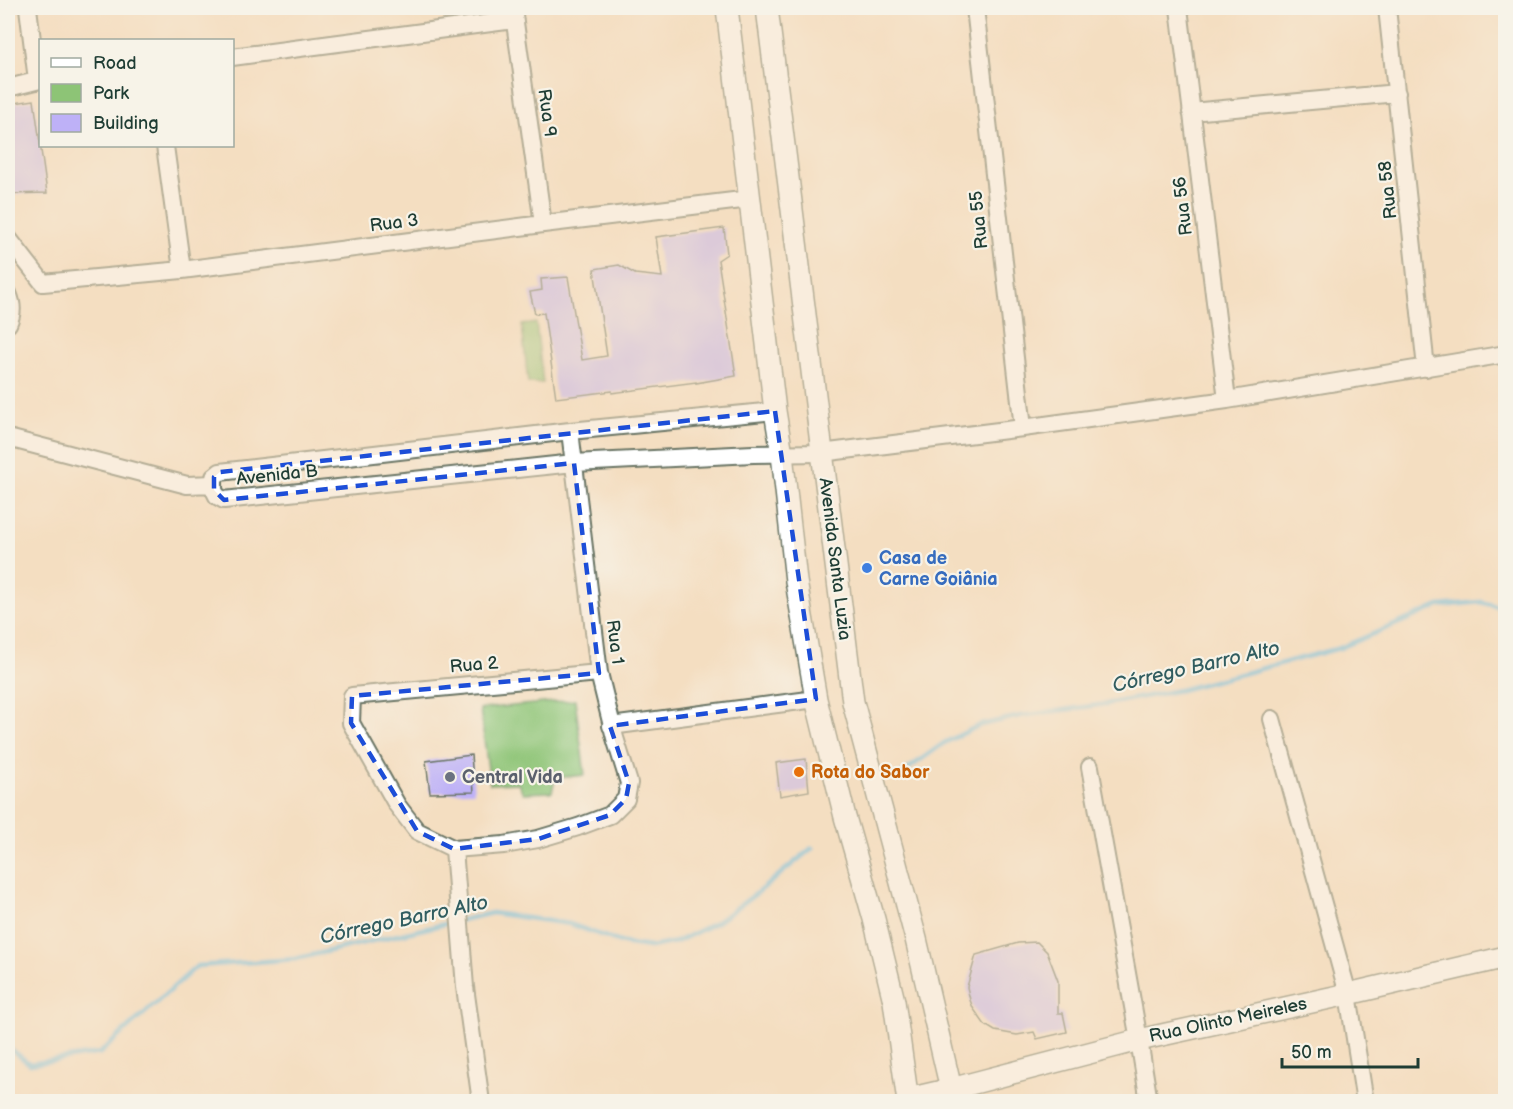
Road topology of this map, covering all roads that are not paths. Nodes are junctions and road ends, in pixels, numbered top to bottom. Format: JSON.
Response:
{"nodes":[{"id":1,"x":28,"y":8,"type":"edge"},
{"id":2,"x":727,"y":8,"type":"edge"},
{"id":3,"x":767,"y":8,"type":"edge"},
{"id":4,"x":975,"y":8,"type":"edge"},
{"id":5,"x":1179,"y":8,"type":"edge"},
{"id":6,"x":1387,"y":8,"type":"edge"},
{"id":7,"x":514,"y":14,"type":"edge"},
{"id":8,"x":234,"y":57,"type":"edge"},
{"id":9,"x":39,"y":80,"type":"edge"},
{"id":10,"x":8,"y":88,"type":"edge"},
{"id":11,"x":1397,"y":93,"type":"junction"},
{"id":12,"x":1191,"y":112,"type":"junction"},
{"id":13,"x":165,"y":147,"type":"edge"},
{"id":14,"x":750,"y":199,"type":"junction"},
{"id":15,"x":543,"y":224,"type":"junction"},
{"id":16,"x":8,"y":238,"type":"edge"},
{"id":17,"x":182,"y":270,"type":"junction"},
{"id":18,"x":8,"y":293,"type":"edge"},
{"id":19,"x":8,"y":324,"type":"edge"},
{"id":20,"x":1506,"y":354,"type":"edge"},
{"id":21,"x":1426,"y":368,"type":"junction"},
{"id":22,"x":1227,"y":400,"type":"junction"},
{"id":23,"x":775,"y":411,"type":"junction"},
{"id":24,"x":1023,"y":428,"type":"junction"},
{"id":25,"x":570,"y":431,"type":"junction"},
{"id":26,"x":8,"y":438,"type":"edge"},
{"id":27,"x":821,"y":453,"type":"junction"},
{"id":28,"x":782,"y":454,"type":"junction"},
{"id":29,"x":574,"y":463,"type":"junction"},
{"id":30,"x":213,"y":484,"type":"junction"},
{"id":31,"x":600,"y":673,"type":"junction"},
{"id":32,"x":816,"y":699,"type":"junction"},
{"id":33,"x":1272,"y":719,"type":"dead end"},
{"id":34,"x":611,"y":726,"type":"junction"},
{"id":35,"x":1089,"y":766,"type":"dead end"},
{"id":36,"x":454,"y":849,"type":"junction"},
{"id":37,"x":1506,"y":957,"type":"edge"},
{"id":38,"x":1348,"y":994,"type":"junction"},
{"id":39,"x":1139,"y":1040,"type":"junction"},
{"id":40,"x":952,"y":1095,"type":"edge"},
{"id":41,"x":908,"y":1100,"type":"edge"},
{"id":42,"x":481,"y":1101,"type":"edge"},
{"id":43,"x":1149,"y":1101,"type":"edge"},
{"id":44,"x":1365,"y":1101,"type":"edge"}],
"edges":[{"from":1,"to":9,"type":"street"},
{"from":2,"to":14,"type":"street"},
{"from":3,"to":27,"type":"street","name":"Avenida Santa Luzia"},
{"from":4,"to":24,"type":"street","name":"Rua 55"},
{"from":5,"to":12,"type":"street","name":"Rua 56"},
{"from":6,"to":11,"type":"street","name":"Rua 58"},
{"from":7,"to":8,"type":"street"},
{"from":7,"to":15,"type":"street","name":"Rua 9"},
{"from":9,"to":10,"type":"street"},
{"from":11,"to":12,"type":"street"},
{"from":11,"to":21,"type":"street","name":"Rua 58"},
{"from":12,"to":22,"type":"street","name":"Rua 56"},
{"from":13,"to":17,"type":"street"},
{"from":14,"to":15,"type":"street","name":"Rua 3"},
{"from":14,"to":23,"type":"street"},
{"from":15,"to":17,"type":"street","name":"Rua 3"},
{"from":16,"to":17,"type":"street","name":"Rua 3"},
{"from":18,"to":19,"type":"street"},
{"from":20,"to":21,"type":"street","name":"Avenida B"},
{"from":21,"to":22,"type":"street","name":"Avenida B"},
{"from":22,"to":24,"type":"street","name":"Avenida B"},
{"from":23,"to":25,"type":"street","name":"Avenida B"},
{"from":23,"to":28,"type":"street"},
{"from":24,"to":27,"type":"street","name":"Avenida B"},
{"from":25,"to":29,"type":"street","name":"Rua 1"},
{"from":25,"to":30,"type":"street","name":"Avenida B"},
{"from":26,"to":30,"type":"street"},
{"from":27,"to":28,"type":"street","name":"Avenida B"},
{"from":27,"to":40,"type":"street","name":"Avenida Santa Luzia"},
{"from":28,"to":29,"type":"street","name":"Avenida B"},
{"from":28,"to":32,"type":"street"},
{"from":29,"to":30,"type":"street","name":"Avenida B"},
{"from":29,"to":31,"type":"street","name":"Rua 1"},
{"from":31,"to":34,"type":"street","name":"Rua 1"},
{"from":31,"to":36,"type":"street","name":"Rua 2"},
{"from":32,"to":34,"type":"street"},
{"from":32,"to":41,"type":"street"},
{"from":33,"to":38,"type":"street"},
{"from":34,"to":36,"type":"street","name":"Rua 1"},
{"from":35,"to":39,"type":"street"},
{"from":36,"to":42,"type":"street"},
{"from":37,"to":38,"type":"street","name":"Rua Olinto Meireles"},
{"from":38,"to":39,"type":"street","name":"Rua Olinto Meireles"},
{"from":38,"to":44,"type":"street"},
{"from":39,"to":40,"type":"street","name":"Rua Olinto Meireles"},
{"from":39,"to":43,"type":"street"},
{"from":40,"to":41,"type":"street","name":"Rua Olinto Meireles"}]}
